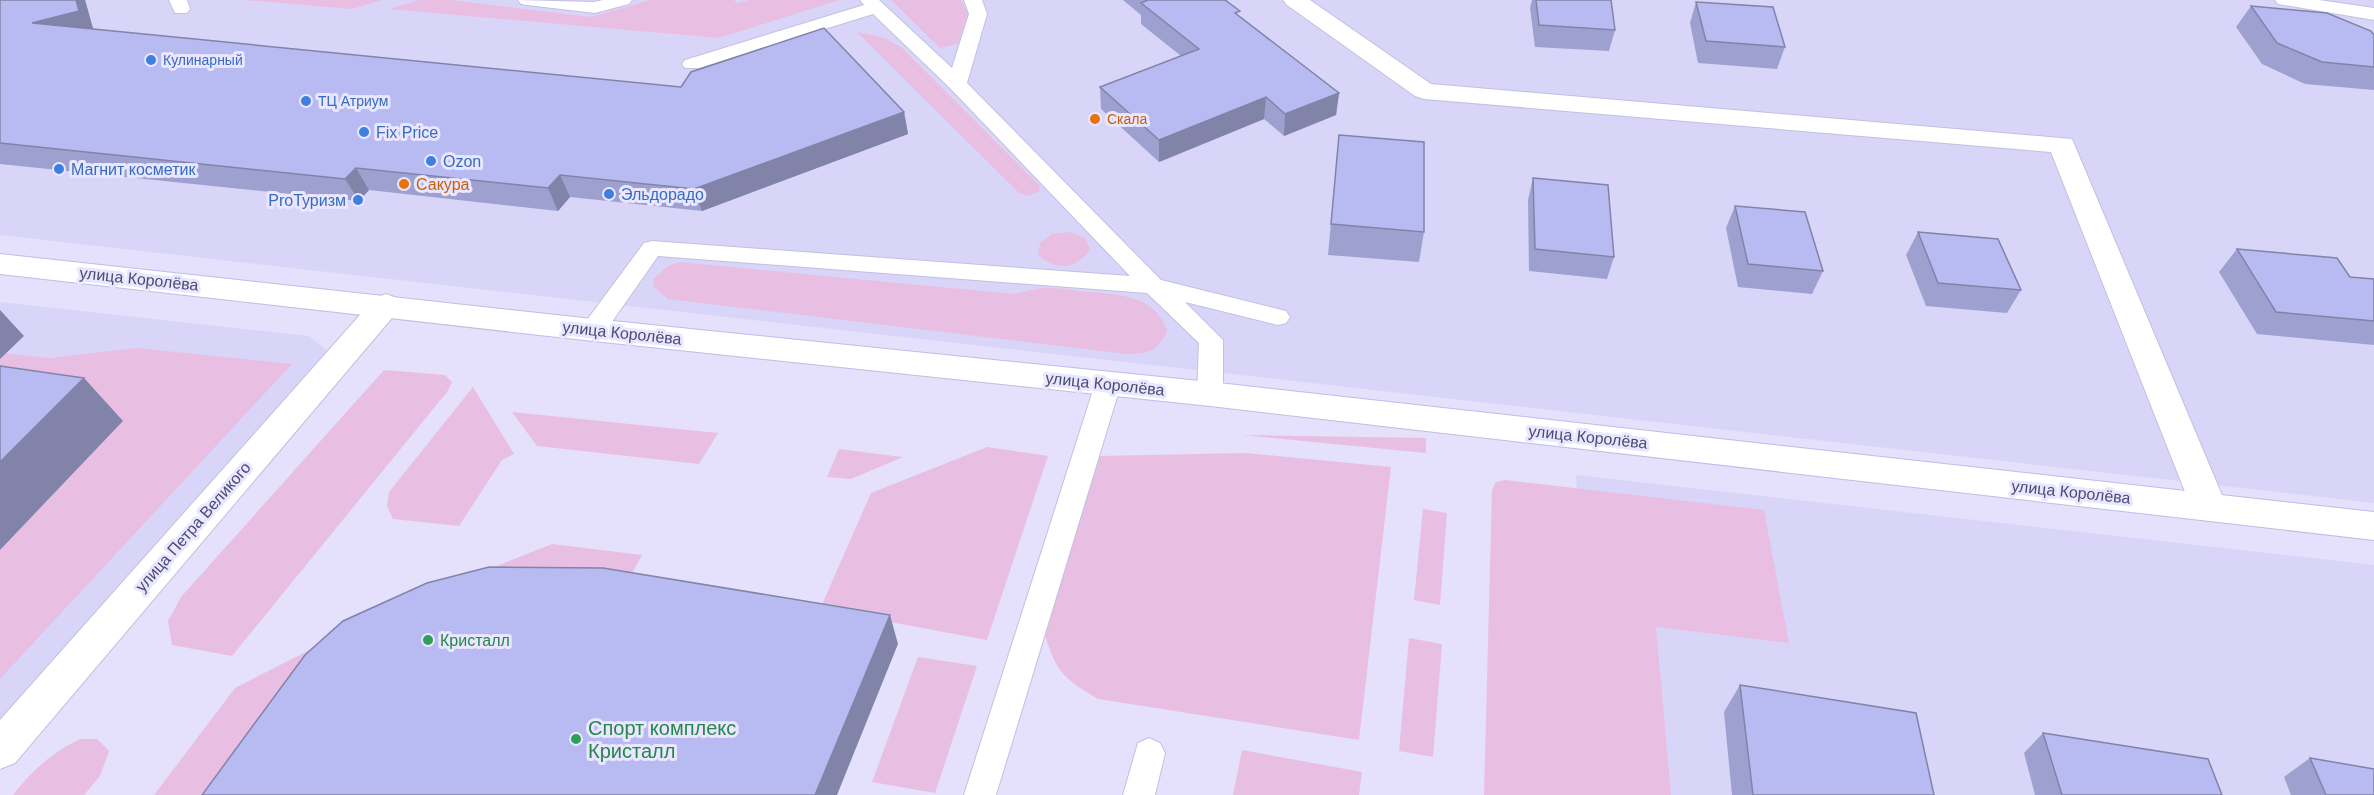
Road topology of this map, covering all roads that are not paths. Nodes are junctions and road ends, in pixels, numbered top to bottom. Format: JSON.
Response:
{"nodes":[{"id":1,"x":527,"y":0,"type":"edge"},
{"id":2,"x":623,"y":0,"type":"edge"},
{"id":3,"x":974,"y":0,"type":"edge"},
{"id":4,"x":1295,"y":0,"type":"edge"},
{"id":5,"x":2284,"y":0,"type":"edge"},
{"id":6,"x":873,"y":4,"type":"edge"},
{"id":7,"x":2374,"y":14,"type":"edge"},
{"id":8,"x":692,"y":64,"type":"dead end"},
{"id":9,"x":957,"y":84,"type":"junction"},
{"id":10,"x":0,"y":264,"type":"edge"},
{"id":11,"x":1153,"y":286,"type":"junction"},
{"id":12,"x":386,"y":305,"type":"junction"},
{"id":13,"x":1278,"y":317,"type":"dead end"},
{"id":14,"x":593,"y":330,"type":"junction"},
{"id":15,"x":1108,"y":384,"type":"junction"},
{"id":16,"x":1210,"y":394,"type":"junction"},
{"id":17,"x":2209,"y":507,"type":"junction"},
{"id":18,"x":2374,"y":526,"type":"edge"},
{"id":19,"x":0,"y":750,"type":"edge"},
{"id":20,"x":1149,"y":753,"type":"dead end"},
{"id":21,"x":980,"y":795,"type":"edge"},
{"id":22,"x":1140,"y":795,"type":"edge"}],
"edges":[{"from":1,"to":2,"type":"lane"},
{"from":3,"to":9,"type":"lane"},
{"from":4,"to":17,"type":"main road"},
{"from":5,"to":7,"type":"lane"},
{"from":6,"to":8,"type":"lane"},
{"from":6,"to":9,"type":"lane"},
{"from":9,"to":11,"type":"lane"},
{"from":10,"to":12,"type":"main road","name":"улица Королёва"},
{"from":11,"to":13,"type":"lane"},
{"from":11,"to":14,"type":"lane"},
{"from":11,"to":16,"type":"lane"},
{"from":12,"to":14,"type":"main road","name":"улица Королёва"},
{"from":12,"to":19,"type":"main road","name":"улица Петра Великого"},
{"from":14,"to":15,"type":"main road","name":"улица Королёва"},
{"from":15,"to":16,"type":"main road","name":"улица Королёва"},
{"from":15,"to":21,"type":"lane"},
{"from":16,"to":17,"type":"main road","name":"улица Королёва"},
{"from":17,"to":18,"type":"main road","name":"улица Королёва"},
{"from":20,"to":22,"type":"lane"}]}
